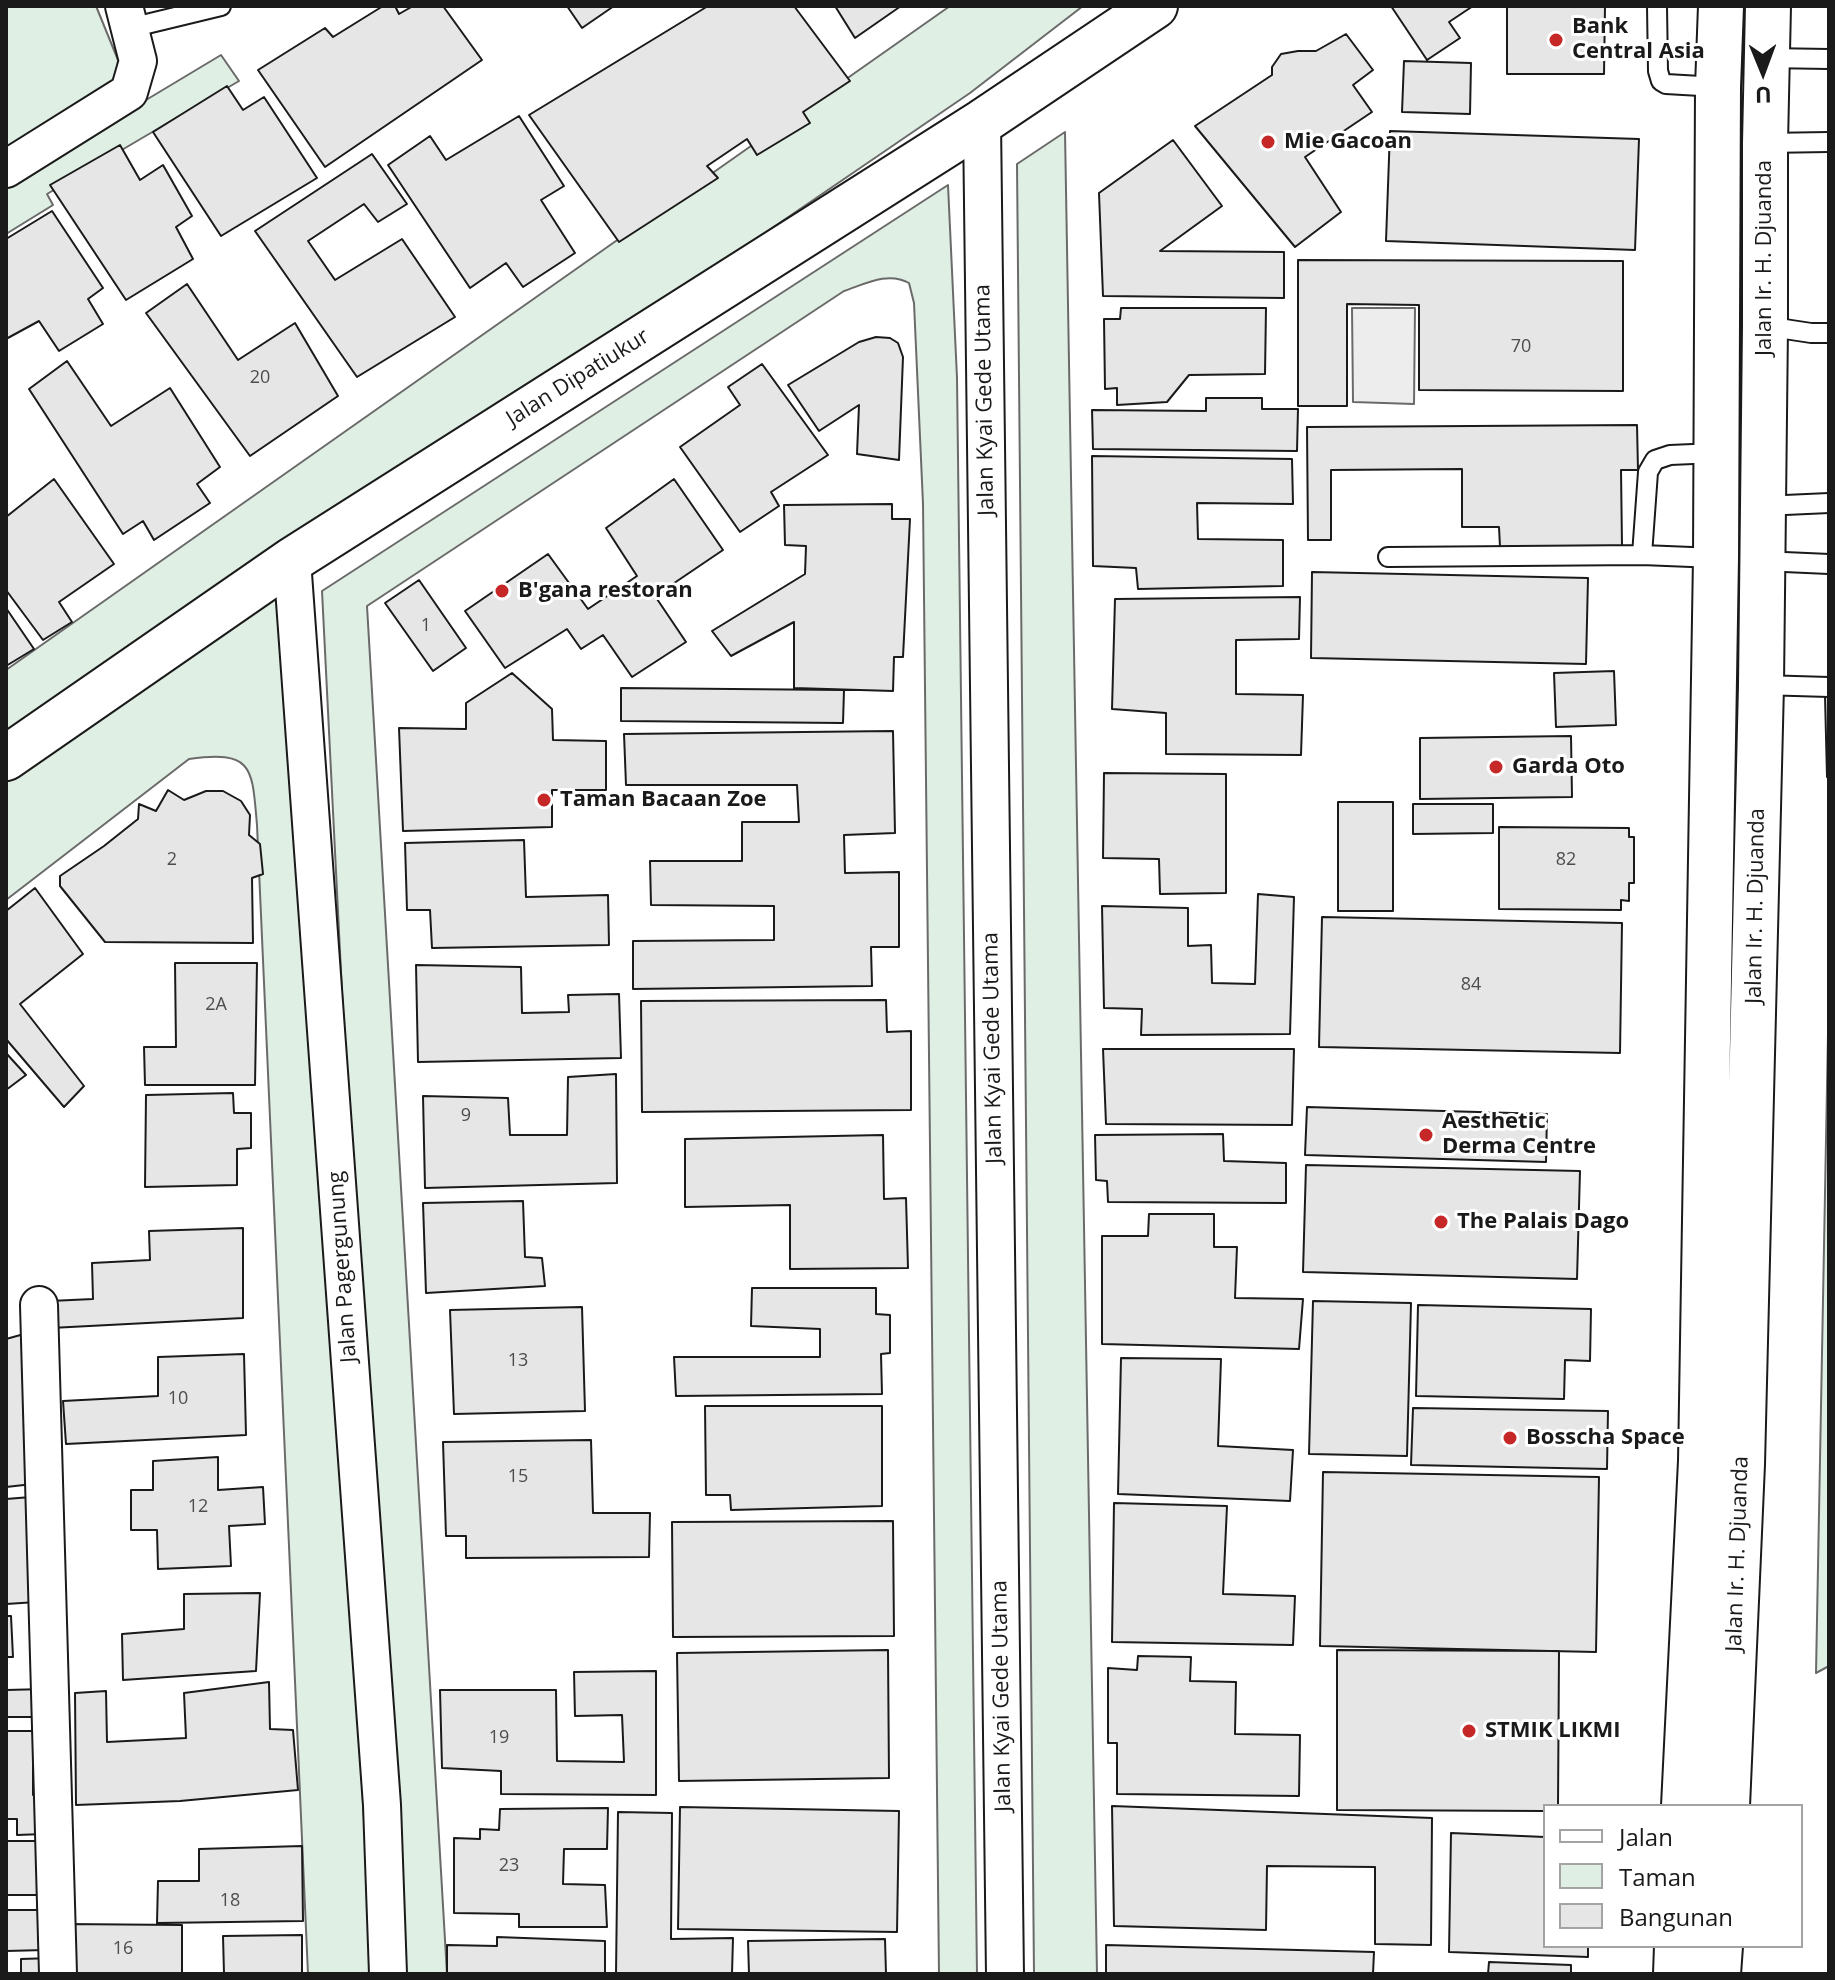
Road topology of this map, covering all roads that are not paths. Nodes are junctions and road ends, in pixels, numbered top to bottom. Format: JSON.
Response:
{"nodes":[{"id":1,"x":221,"y":6,"type":"edge"},
{"id":2,"x":1155,"y":6,"type":"edge"},
{"id":3,"x":1657,"y":6,"type":"edge"},
{"id":4,"x":1721,"y":6,"type":"edge"},
{"id":5,"x":1768,"y":6,"type":"edge"},
{"id":6,"x":127,"y":17,"type":"edge"},
{"id":7,"x":1766,"y":58,"type":"junction"},
{"id":8,"x":1829,"y":59,"type":"edge"},
{"id":9,"x":1718,"y":87,"type":"junction"},
{"id":10,"x":982,"y":122,"type":"junction"},
{"id":11,"x":1829,"y":142,"type":"edge"},
{"id":12,"x":1765,"y":143,"type":"junction"},
{"id":13,"x":6,"y":169,"type":"edge"},
{"id":14,"x":1765,"y":326,"type":"junction"},
{"id":15,"x":1829,"y":333,"type":"edge"},
{"id":16,"x":1716,"y":453,"type":"junction"},
{"id":17,"x":1829,"y":503,"type":"edge"},
{"id":18,"x":1763,"y":506,"type":"junction"},
{"id":19,"x":1642,"y":555,"type":"junction"},
{"id":20,"x":1388,"y":557,"type":"dead end"},
{"id":21,"x":1716,"y":558,"type":"junction"},
{"id":22,"x":292,"y":560,"type":"junction"},
{"id":23,"x":1762,"y":561,"type":"junction"},
{"id":24,"x":1829,"y":564,"type":"edge"},
{"id":25,"x":1761,"y":685,"type":"junction"},
{"id":26,"x":1829,"y":687,"type":"edge"},
{"id":27,"x":6,"y":758,"type":"edge"},
{"id":28,"x":39,"y":1305,"type":"dead end"},
{"id":29,"x":1684,"y":1804,"type":"edge"},
{"id":30,"x":1727,"y":1804,"type":"edge"},
{"id":31,"x":1677,"y":1948,"type":"edge"},
{"id":32,"x":1720,"y":1948,"type":"edge"},
{"id":33,"x":58,"y":1974,"type":"edge"},
{"id":34,"x":388,"y":1974,"type":"edge"},
{"id":35,"x":1005,"y":1974,"type":"edge"},
{"id":36,"x":1676,"y":1974,"type":"edge"},
{"id":37,"x":1718,"y":1974,"type":"edge"}],
"edges":[{"from":1,"to":6,"type":"lane"},
{"from":2,"to":10,"type":"main road","name":"Jalan Dipatiukur"},
{"from":3,"to":9,"type":"lane"},
{"from":4,"to":9,"type":"main road","name":"Jalan Ir. H. Djuanda"},
{"from":5,"to":7,"type":"main road","name":"Jalan Ir. H. Djuanda"},
{"from":6,"to":13,"type":"street"},
{"from":7,"to":8,"type":"lane"},
{"from":7,"to":12,"type":"main road","name":"Jalan Ir. H. Djuanda"},
{"from":9,"to":16,"type":"main road","name":"Jalan Ir. H. Djuanda"},
{"from":10,"to":22,"type":"main road","name":"Jalan Dipatiukur"},
{"from":10,"to":35,"type":"street","name":"Jalan Kyai Gede Utama"},
{"from":11,"to":12,"type":"lane"},
{"from":12,"to":14,"type":"main road","name":"Jalan Ir. H. Djuanda"},
{"from":14,"to":15,"type":"lane"},
{"from":14,"to":18,"type":"main road","name":"Jalan Ir. H. Djuanda"},
{"from":16,"to":19,"type":"lane"},
{"from":16,"to":21,"type":"main road","name":"Jalan Ir. H. Djuanda"},
{"from":17,"to":18,"type":"lane"},
{"from":18,"to":23,"type":"main road","name":"Jalan Ir. H. Djuanda"},
{"from":19,"to":20,"type":"lane"},
{"from":19,"to":21,"type":"lane"},
{"from":21,"to":29,"type":"main road","name":"Jalan Ir. H. Djuanda"},
{"from":22,"to":27,"type":"main road","name":"Jalan Dipatiukur"},
{"from":22,"to":34,"type":"street","name":"Jalan Pagergunung"},
{"from":23,"to":24,"type":"lane"},
{"from":23,"to":25,"type":"main road","name":"Jalan Ir. H. Djuanda"},
{"from":25,"to":26,"type":"lane"},
{"from":25,"to":30,"type":"main road","name":"Jalan Ir. H. Djuanda"},
{"from":28,"to":33,"type":"street"},
{"from":31,"to":36,"type":"main road"},
{"from":32,"to":37,"type":"main road"}]}
